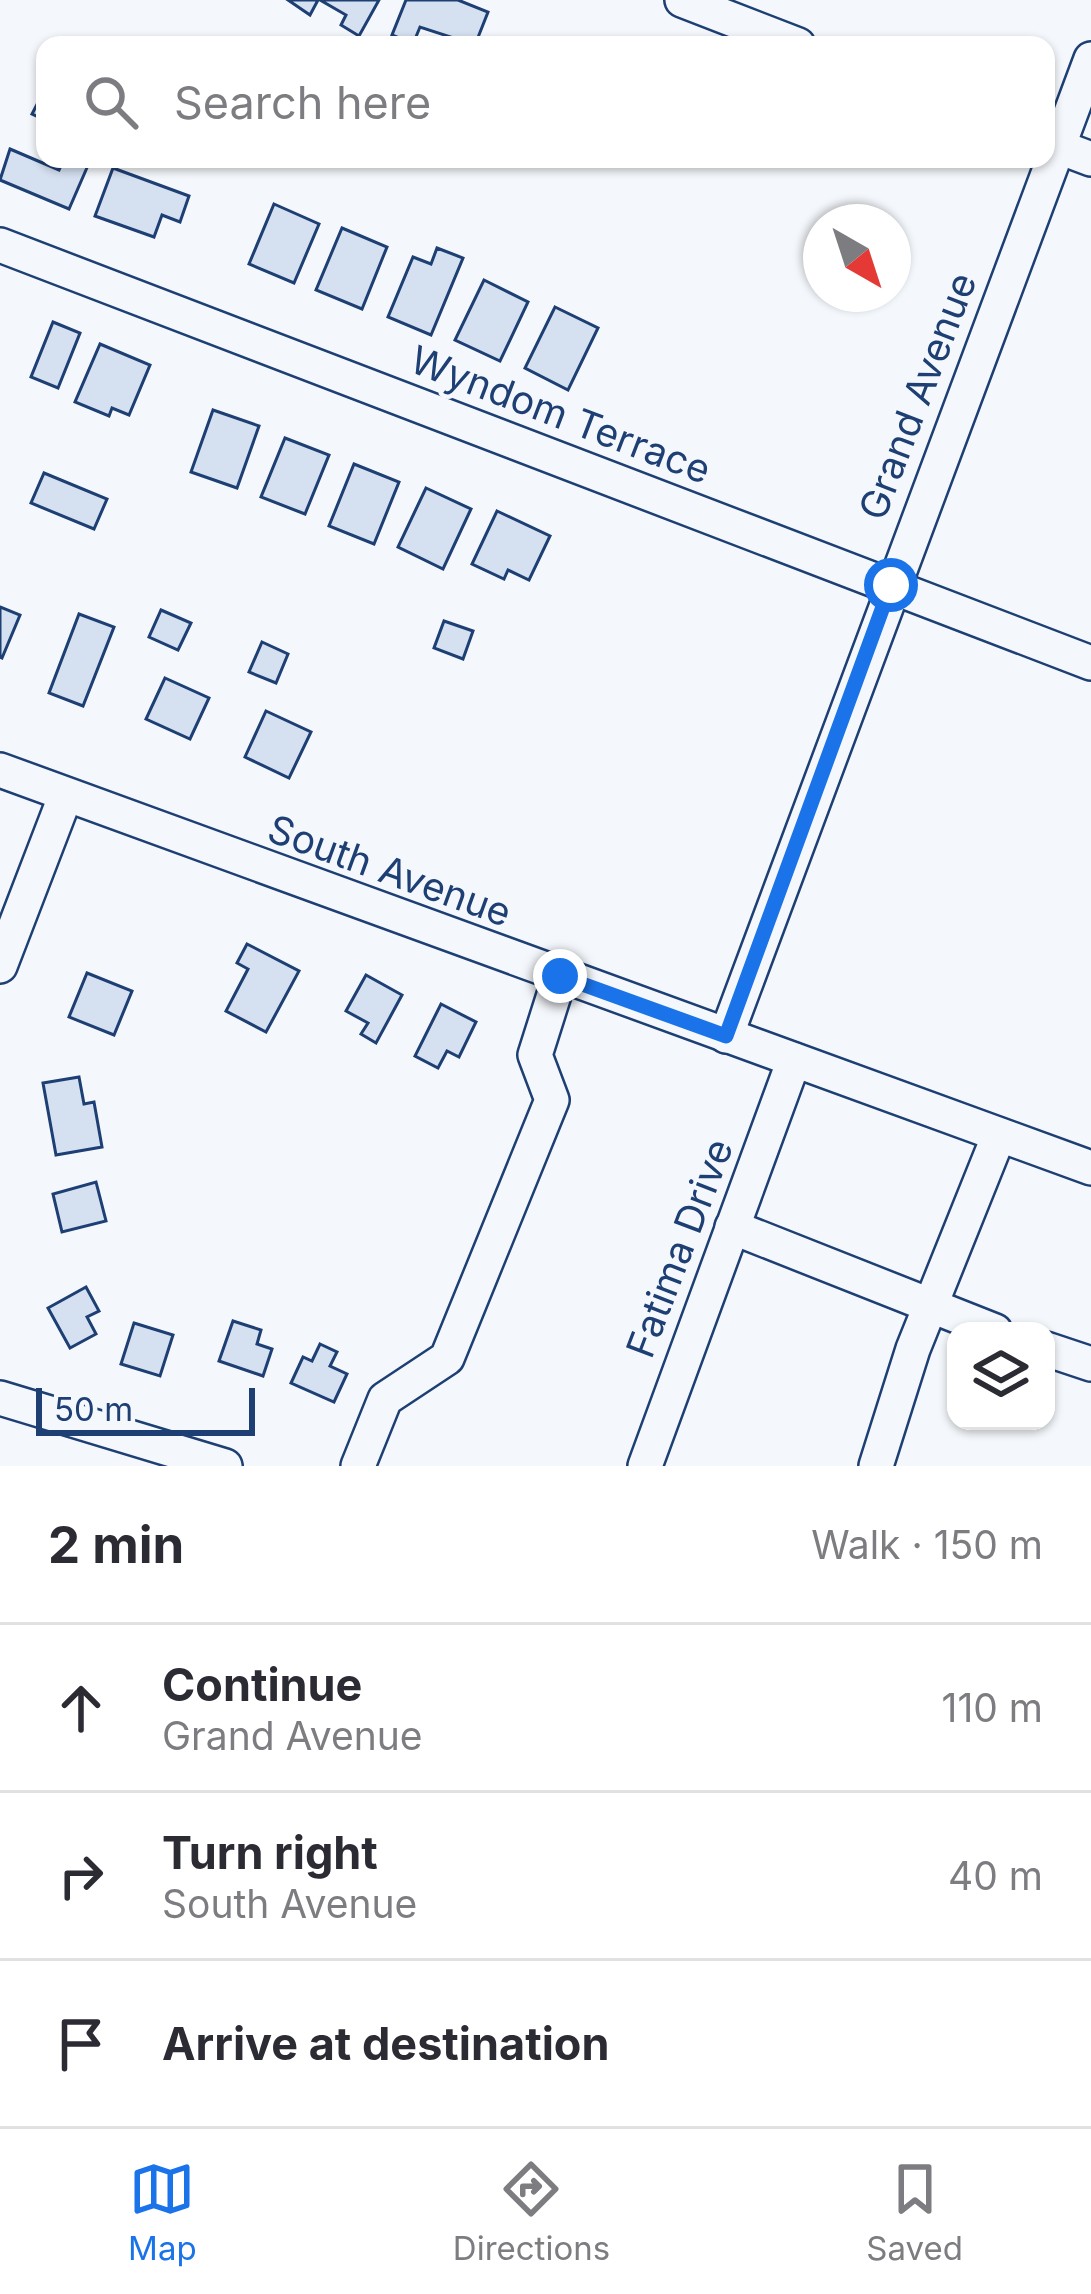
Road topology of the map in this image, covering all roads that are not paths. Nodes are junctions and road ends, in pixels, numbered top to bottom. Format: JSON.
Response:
{"nodes":[{"id":1,"x":682,"y":0,"type":"edge"},
{"id":2,"x":775,"y":36,"type":"edge"},
{"id":3,"x":1091,"y":58,"type":"edge"},
{"id":4,"x":1055,"y":135,"type":"edge"},
{"id":5,"x":1055,"y":146,"type":"edge"},
{"id":6,"x":1091,"y":159,"type":"edge"},
{"id":7,"x":1042,"y":168,"type":"edge"},
{"id":8,"x":0,"y":245,"type":"edge"},
{"id":9,"x":891,"y":585,"type":"junction"},
{"id":10,"x":1091,"y":663,"type":"edge"},
{"id":11,"x":0,"y":770,"type":"edge"},
{"id":12,"x":65,"y":797,"type":"junction"},
{"id":13,"x":0,"y":966,"type":"edge"},
{"id":14,"x":560,"y":976,"type":"junction"},
{"id":15,"x":726,"y":1036,"type":"junction"},
{"id":16,"x":794,"y":1060,"type":"junction"},
{"id":17,"x":999,"y":1135,"type":"junction"},
{"id":18,"x":1091,"y":1168,"type":"edge"},
{"id":19,"x":732,"y":1227,"type":"junction"},
{"id":20,"x":930,"y":1308,"type":"junction"},
{"id":21,"x":970,"y":1322,"type":"edge"},
{"id":22,"x":1055,"y":1352,"type":"edge"},
{"id":23,"x":1091,"y":1364,"type":"edge"},
{"id":24,"x":0,"y":1398,"type":"edge"},
{"id":25,"x":225,"y":1466,"type":"edge"},
{"id":26,"x":358,"y":1466,"type":"edge"},
{"id":27,"x":645,"y":1466,"type":"edge"},
{"id":28,"x":876,"y":1466,"type":"edge"}],
"edges":[{"from":1,"to":2,"type":"street"},
{"from":3,"to":4,"type":"street","name":"Grand Avenue"},
{"from":5,"to":6,"type":"street"},
{"from":7,"to":9,"type":"street","name":"Grand Avenue"},
{"from":8,"to":9,"type":"street","name":"Wyndom Terrace"},
{"from":9,"to":10,"type":"street","name":"Wyndom Terrace"},
{"from":9,"to":15,"type":"street","name":"Grand Avenue"},
{"from":11,"to":12,"type":"street","name":"South Avenue"},
{"from":12,"to":13,"type":"street"},
{"from":12,"to":14,"type":"street","name":"South Avenue"},
{"from":14,"to":15,"type":"street","name":"South Avenue"},
{"from":14,"to":26,"type":"street"},
{"from":15,"to":16,"type":"street","name":"South Avenue"},
{"from":16,"to":17,"type":"street","name":"South Avenue"},
{"from":16,"to":19,"type":"street","name":"Fatima Drive"},
{"from":17,"to":18,"type":"street","name":"South Avenue"},
{"from":17,"to":20,"type":"street"},
{"from":19,"to":20,"type":"street"},
{"from":19,"to":27,"type":"street","name":"Fatima Drive"},
{"from":20,"to":21,"type":"street"},
{"from":20,"to":28,"type":"street"},
{"from":22,"to":23,"type":"street"},
{"from":24,"to":25,"type":"street"}]}
